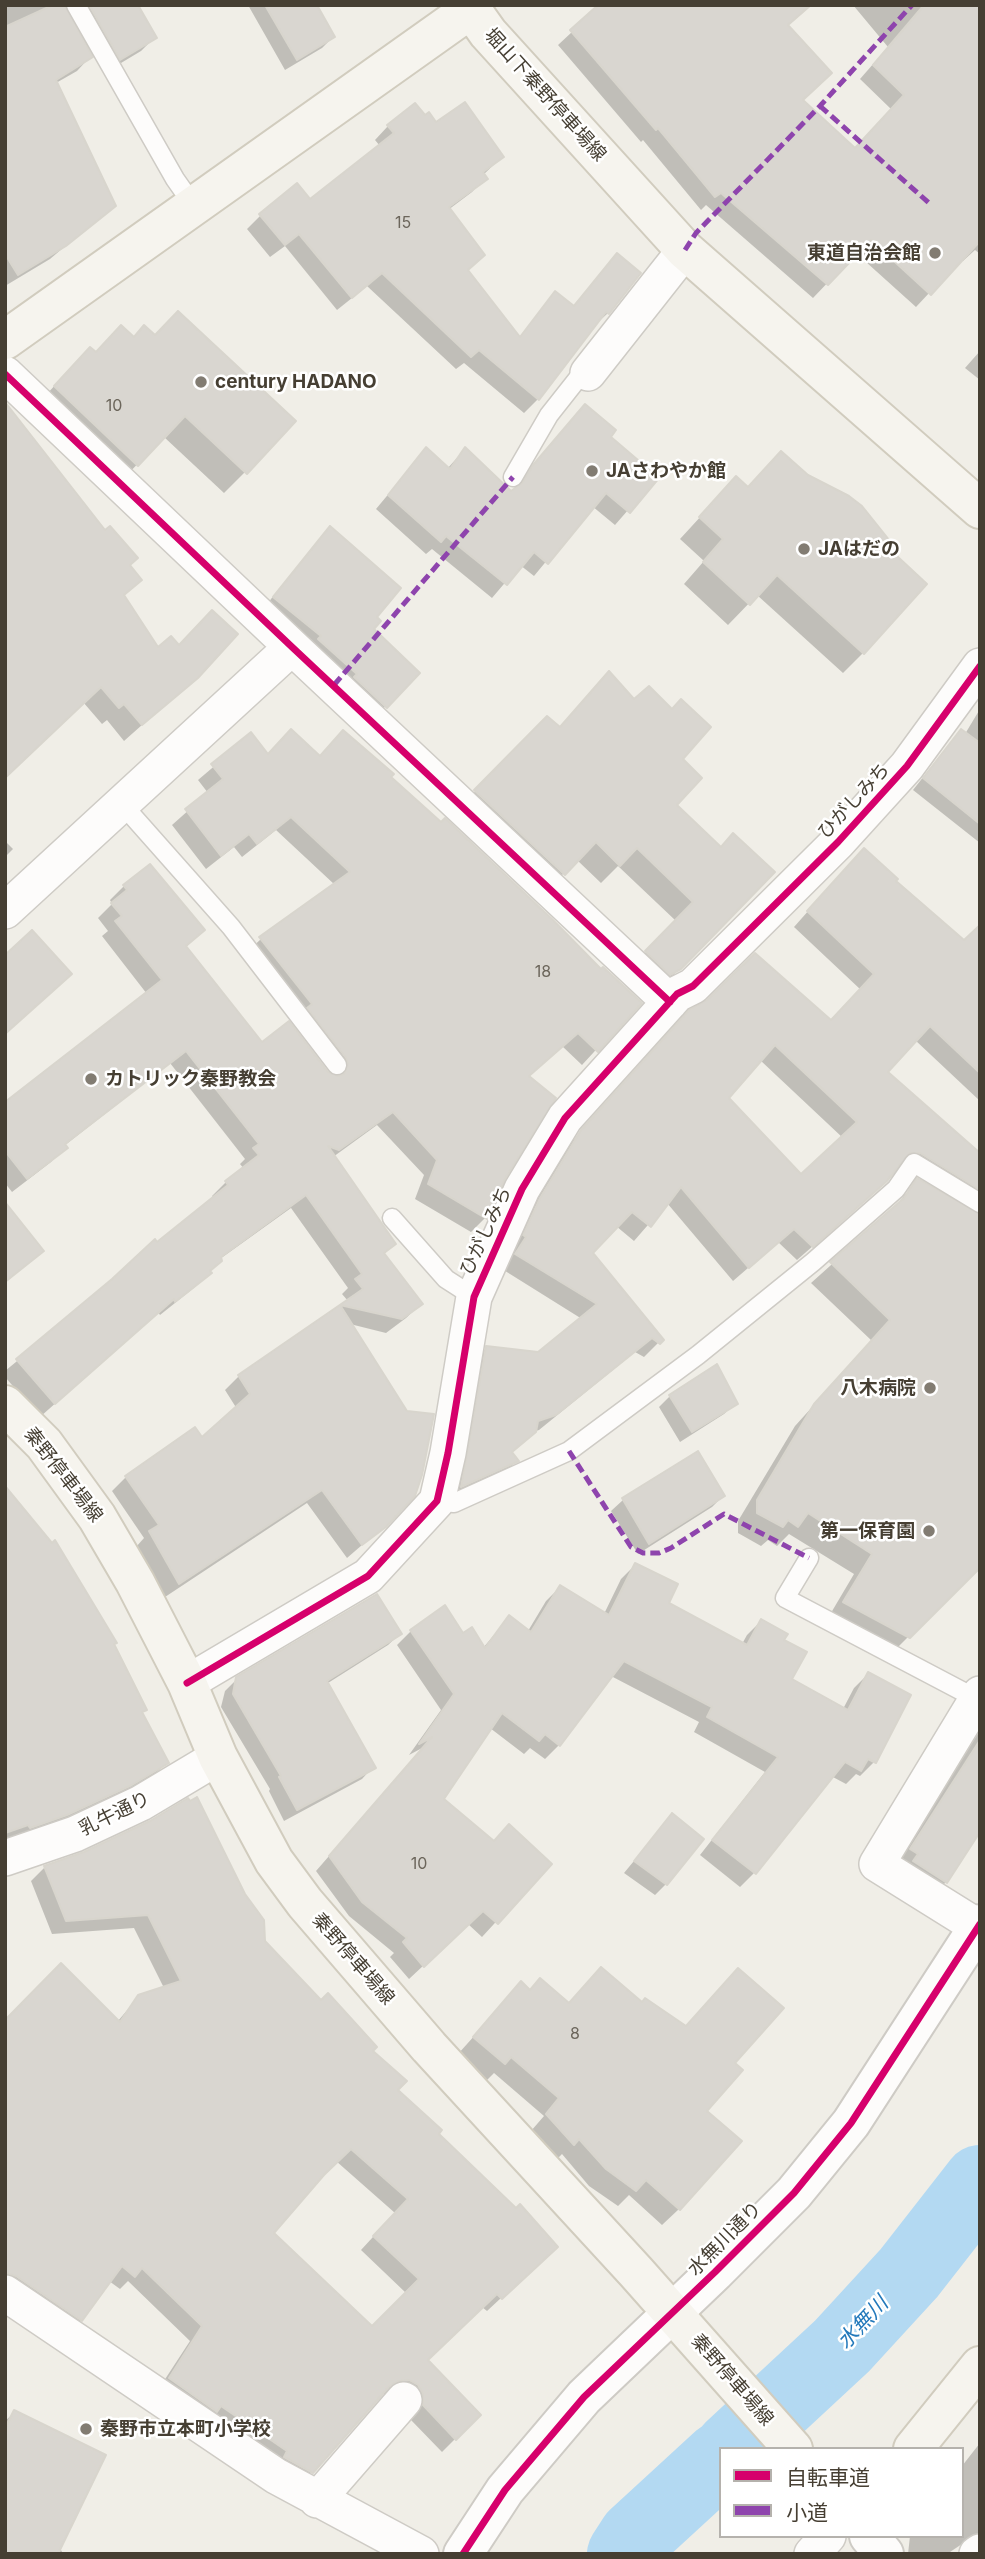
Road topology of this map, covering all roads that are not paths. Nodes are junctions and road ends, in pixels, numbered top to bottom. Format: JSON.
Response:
{"nodes":[{"id":1,"x":76,"y":5,"type":"edge"},
{"id":2,"x":474,"y":7,"type":"edge"},
{"id":3,"x":194,"y":206,"type":"junction"},
{"id":4,"x":685,"y":250,"type":"junction"},
{"id":5,"x":5,"y":340,"type":"edge"},
{"id":6,"x":588,"y":373,"type":"joint"},
{"id":7,"x":5,"y":374,"type":"edge"},
{"id":8,"x":513,"y":477,"type":"dead end"},
{"id":9,"x":980,"y":509,"type":"edge"},
{"id":10,"x":292,"y":648,"type":"junction"},
{"id":11,"x":980,"y":666,"type":"edge"},
{"id":12,"x":122,"y":804,"type":"junction"},
{"id":13,"x":5,"y":911,"type":"edge"},
{"id":14,"x":670,"y":1002,"type":"junction"},
{"id":15,"x":337,"y":1065,"type":"dead end"},
{"id":16,"x":980,"y":1203,"type":"edge"},
{"id":17,"x":391,"y":1218,"type":"dead end"},
{"id":18,"x":474,"y":1297,"type":"junction"},
{"id":19,"x":5,"y":1405,"type":"edge"},
{"id":20,"x":437,"y":1501,"type":"junction"},
{"id":21,"x":809,"y":1558,"type":"dead end"},
{"id":22,"x":187,"y":1683,"type":"junction"},
{"id":23,"x":978,"y":1697,"type":"edge"},
{"id":24,"x":218,"y":1758,"type":"junction"},
{"id":25,"x":5,"y":1858,"type":"edge"},
{"id":26,"x":979,"y":1926,"type":"edge"},
{"id":27,"x":5,"y":2293,"type":"edge"},
{"id":28,"x":684,"y":2326,"type":"junction"},
{"id":29,"x":980,"y":2366,"type":"edge"},
{"id":30,"x":404,"y":2400,"type":"dead end"},
{"id":31,"x":791,"y":2447,"type":"edge"},
{"id":32,"x":915,"y":2447,"type":"edge"},
{"id":33,"x":317,"y":2500,"type":"junction"},
{"id":34,"x":826,"y":2538,"type":"edge"},
{"id":35,"x":871,"y":2538,"type":"edge"},
{"id":36,"x":421,"y":2554,"type":"edge"},
{"id":37,"x":463,"y":2554,"type":"edge"},
{"id":38,"x":812,"y":2554,"type":"edge"},
{"id":39,"x":884,"y":2554,"type":"edge"}],
"edges":[{"from":1,"to":3,"type":"lane"},
{"from":2,"to":3,"type":"main road","name":"堀山下秦野停車場線"},
{"from":2,"to":4,"type":"main road","name":"堀山下秦野停車場線"},
{"from":3,"to":5,"type":"main road","name":"堀山下秦野停車場線"},
{"from":4,"to":6,"type":"street"},
{"from":4,"to":9,"type":"main road","name":"堀山下秦野停車場線"},
{"from":6,"to":8,"type":"lane"},
{"from":7,"to":10,"type":"street"},
{"from":10,"to":12,"type":"street"},
{"from":10,"to":14,"type":"street"},
{"from":11,"to":14,"type":"street","name":"ひがしみち"},
{"from":12,"to":13,"type":"street"},
{"from":12,"to":15,"type":"lane"},
{"from":14,"to":18,"type":"street","name":"ひがしみち"},
{"from":16,"to":20,"type":"lane"},
{"from":17,"to":18,"type":"lane"},
{"from":18,"to":20,"type":"street","name":"ひがしみち"},
{"from":19,"to":22,"type":"main road","name":"秦野停車場線"},
{"from":20,"to":22,"type":"street","name":"ひがしみち"},
{"from":21,"to":23,"type":"lane"},
{"from":22,"to":24,"type":"main road","name":"秦野停車場線"},
{"from":23,"to":26,"type":"street"},
{"from":24,"to":25,"type":"street","name":"乳牛通り"},
{"from":24,"to":28,"type":"main road","name":"秦野停車場線"},
{"from":26,"to":28,"type":"street","name":"水無川通り"},
{"from":27,"to":33,"type":"street"},
{"from":28,"to":31,"type":"main road","name":"秦野停車場線"},
{"from":28,"to":37,"type":"street","name":"水無川通り"},
{"from":29,"to":32,"type":"main road"},
{"from":30,"to":33,"type":"street"},
{"from":33,"to":36,"type":"street"},
{"from":34,"to":38,"type":"street"},
{"from":35,"to":39,"type":"street"}]}
